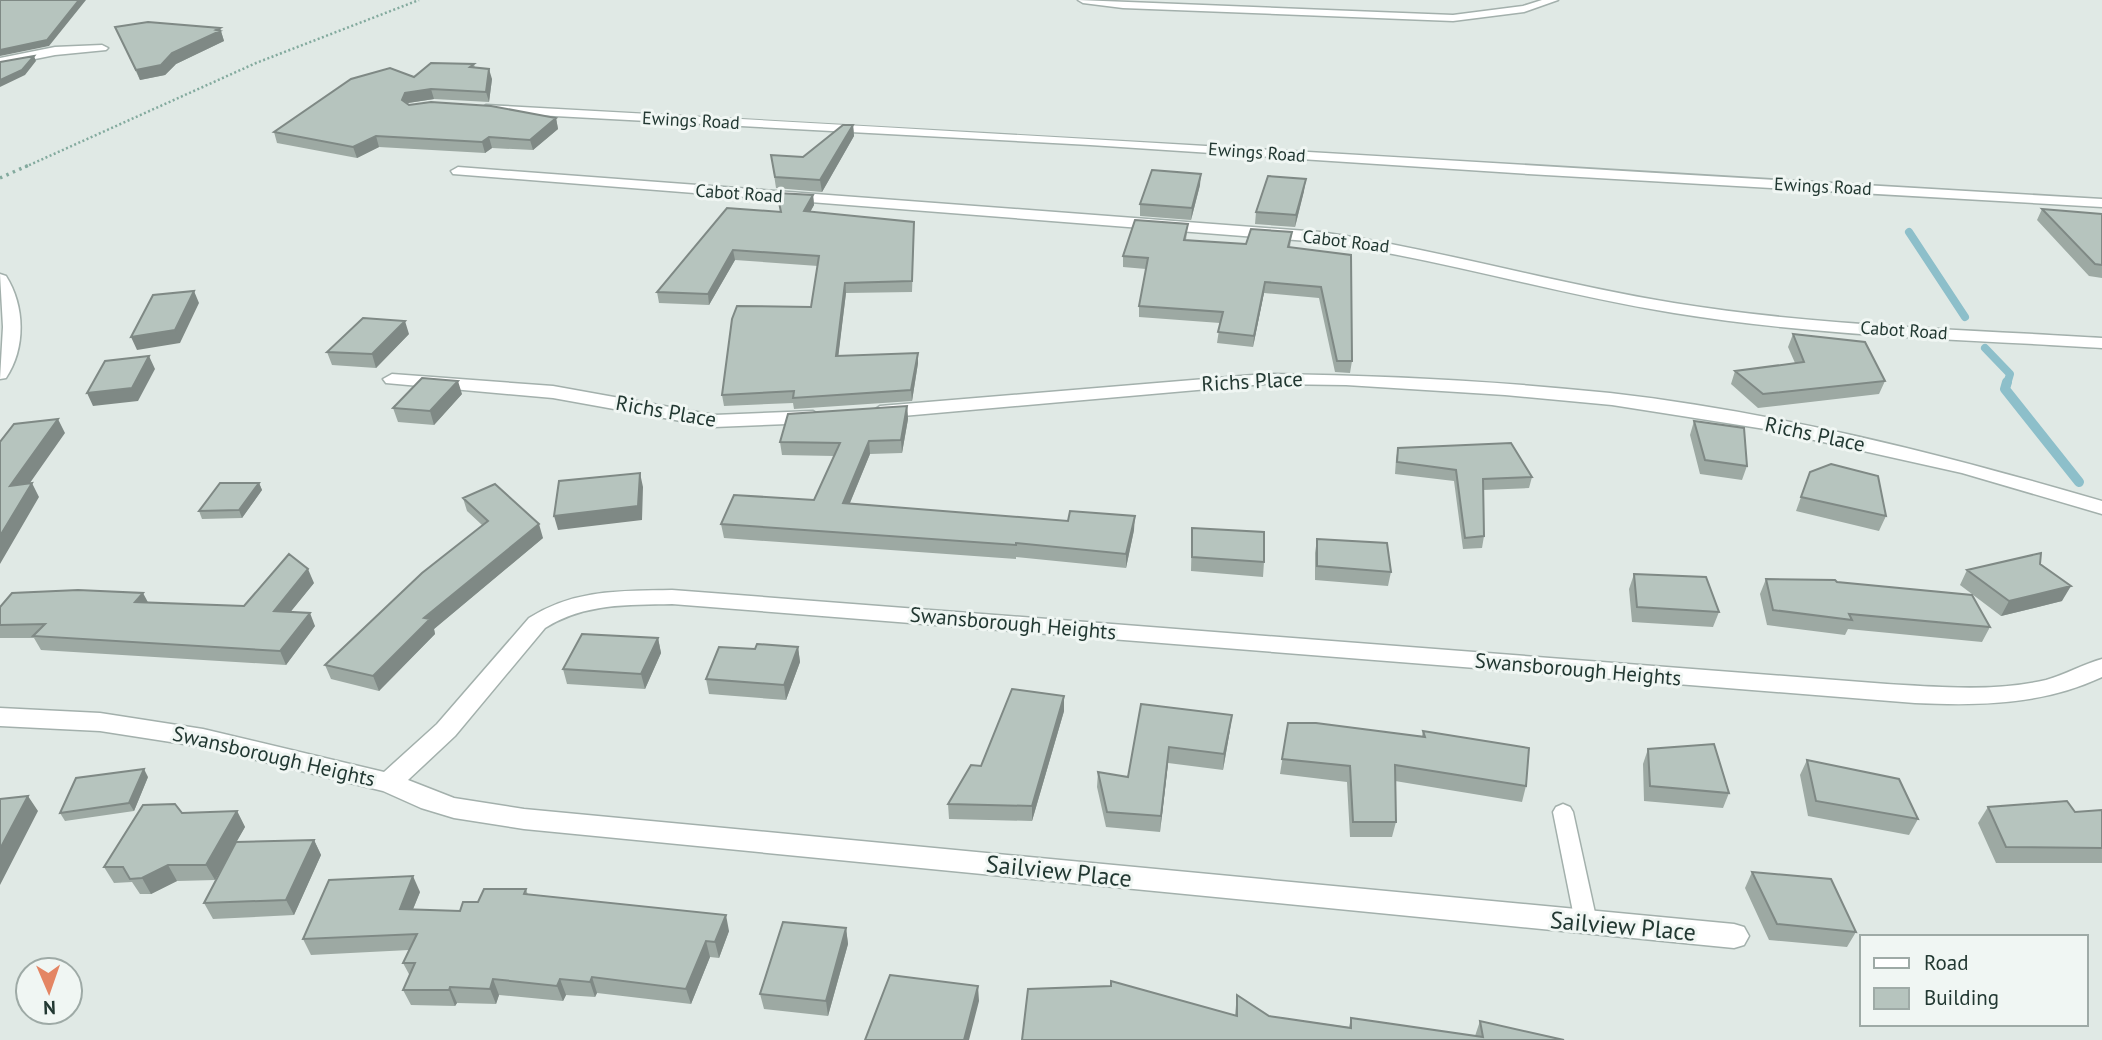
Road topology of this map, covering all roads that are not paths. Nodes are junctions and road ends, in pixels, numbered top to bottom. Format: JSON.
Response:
{"nodes":[{"id":1,"x":1083,"y":0,"type":"edge"},
{"id":2,"x":1552,"y":0,"type":"edge"},
{"id":3,"x":102,"y":48,"type":"dead end"},
{"id":4,"x":0,"y":62,"type":"edge"},
{"id":5,"x":476,"y":108,"type":"edge"},
{"id":6,"x":457,"y":171,"type":"dead end"},
{"id":7,"x":2102,"y":203,"type":"edge"},
{"id":8,"x":0,"y":279,"type":"edge"},
{"id":9,"x":2102,"y":343,"type":"edge"},
{"id":10,"x":0,"y":374,"type":"edge"},
{"id":11,"x":392,"y":379,"type":"dead end"},
{"id":12,"x":856,"y":414,"type":"edge"},
{"id":13,"x":831,"y":416,"type":"edge"},
{"id":14,"x":2102,"y":508,"type":"edge"},
{"id":15,"x":2102,"y":667,"type":"edge"},
{"id":16,"x":0,"y":717,"type":"edge"},
{"id":17,"x":389,"y":783,"type":"junction"},
{"id":18,"x":1563,"y":812,"type":"dead end"},
{"id":19,"x":1586,"y":922,"type":"junction"},
{"id":20,"x":1734,"y":936,"type":"dead end"}],
"edges":[{"from":1,"to":2,"type":"street"},
{"from":3,"to":4,"type":"street"},
{"from":5,"to":7,"type":"street","name":"Ewings Road"},
{"from":6,"to":9,"type":"street","name":"Cabot Road"},
{"from":8,"to":10,"type":"street"},
{"from":11,"to":13,"type":"street","name":"Richs Place"},
{"from":12,"to":14,"type":"street","name":"Richs Place"},
{"from":15,"to":17,"type":"street","name":"Swansborough Heights"},
{"from":16,"to":17,"type":"street","name":"Swansborough Heights"},
{"from":17,"to":19,"type":"street","name":"Sailview Place"},
{"from":18,"to":19,"type":"lane"},
{"from":19,"to":20,"type":"street","name":"Sailview Place"}]}
